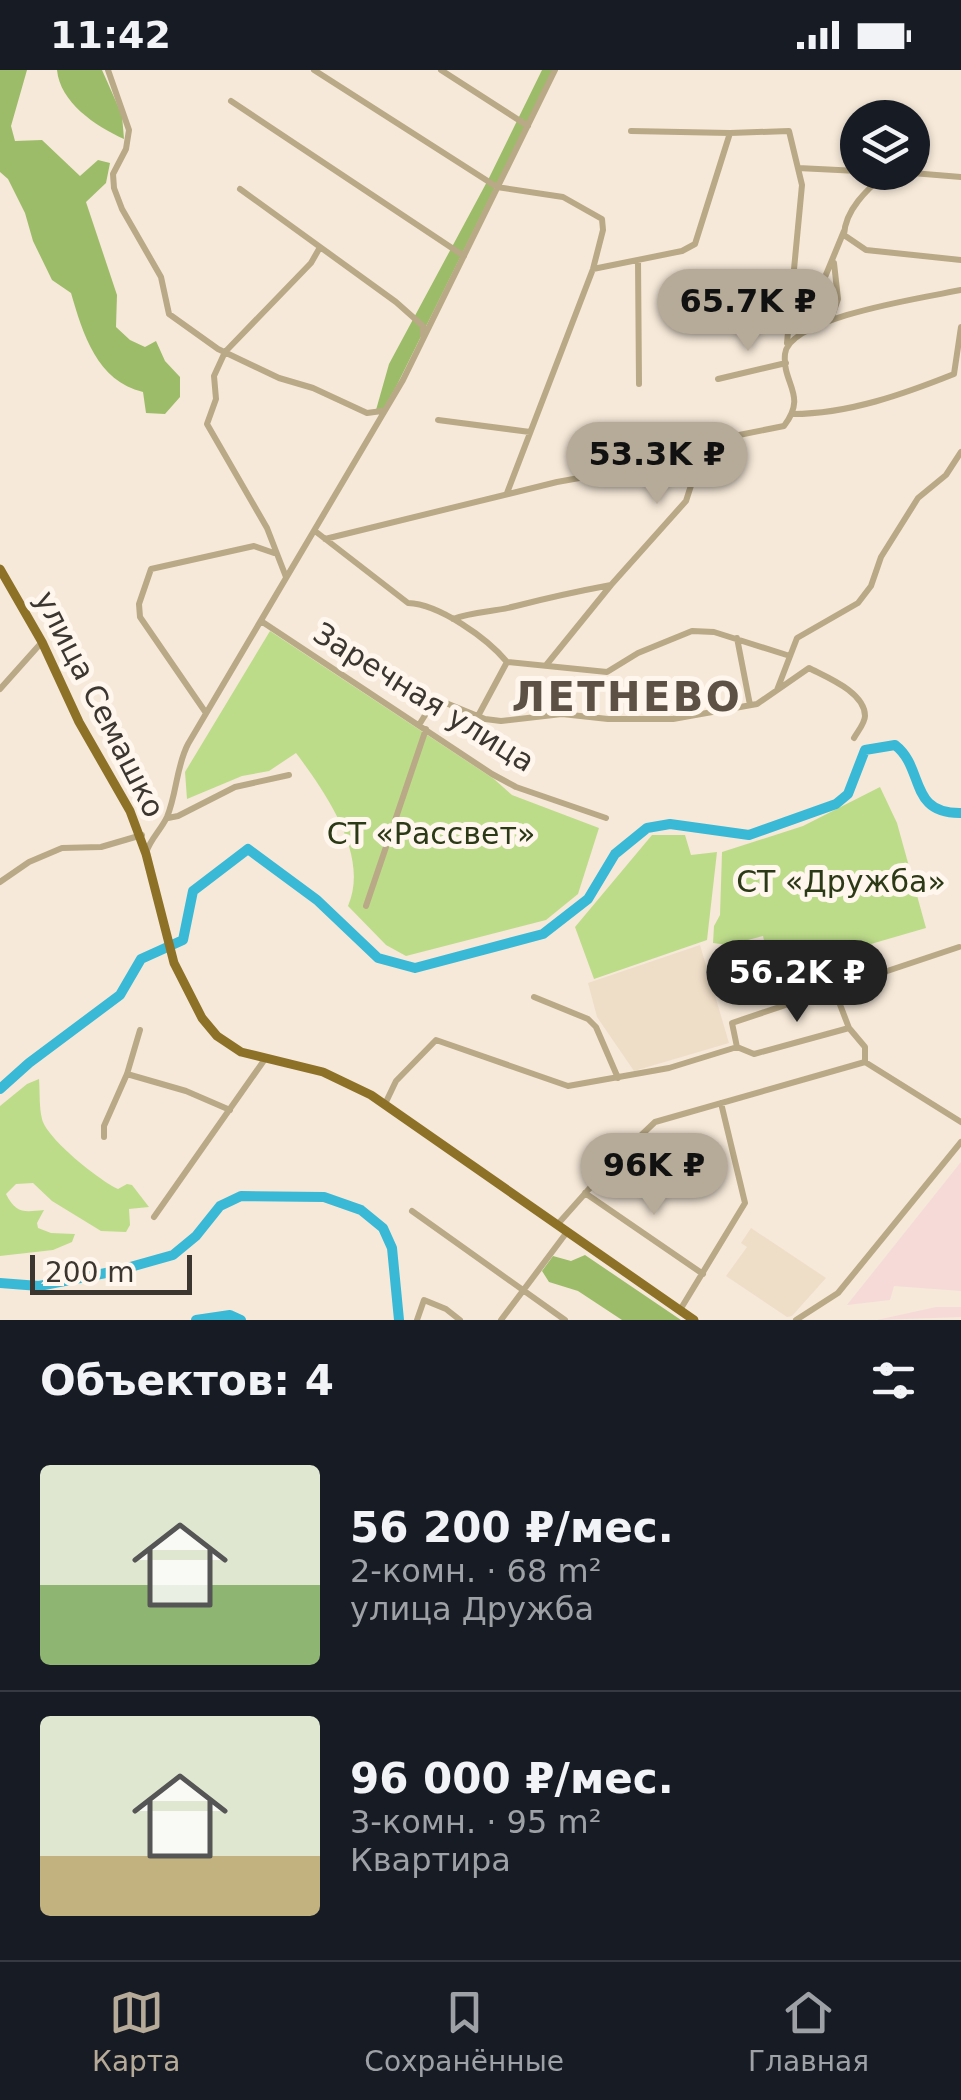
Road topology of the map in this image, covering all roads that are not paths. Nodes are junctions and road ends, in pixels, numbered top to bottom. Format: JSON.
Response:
{"nodes":[{"id":1,"x":108,"y":70,"type":"edge"},
{"id":2,"x":314,"y":70,"type":"edge"},
{"id":3,"x":440,"y":70,"type":"edge"},
{"id":4,"x":555,"y":70,"type":"edge"},
{"id":5,"x":231,"y":101,"type":"dead end"},
{"id":6,"x":528,"y":126,"type":"junction"},
{"id":7,"x":632,"y":132,"type":"dead end"},
{"id":8,"x":730,"y":133,"type":"junction"},
{"id":9,"x":798,"y":168,"type":"junction"},
{"id":10,"x":840,"y":170,"type":"edge"},
{"id":11,"x":930,"y":174,"type":"edge"},
{"id":12,"x":961,"y":176,"type":"edge"},
{"id":13,"x":498,"y":187,"type":"junction"},
{"id":14,"x":240,"y":188,"type":"dead end"},
{"id":15,"x":868,"y":190,"type":"edge"},
{"id":16,"x":844,"y":231,"type":"junction"},
{"id":17,"x":319,"y":248,"type":"junction"},
{"id":18,"x":464,"y":256,"type":"junction"},
{"id":19,"x":834,"y":258,"type":"junction"},
{"id":20,"x":638,"y":260,"type":"junction"},
{"id":21,"x":961,"y":260,"type":"edge"},
{"id":22,"x":593,"y":269,"type":"junction"},
{"id":23,"x":961,"y":290,"type":"edge"},
{"id":24,"x":830,"y":320,"type":"junction"},
{"id":25,"x":788,"y":327,"type":"junction"},
{"id":26,"x":961,"y":327,"type":"edge"},
{"id":27,"x":423,"y":342,"type":"junction"},
{"id":28,"x":786,"y":350,"type":"junction"},
{"id":29,"x":225,"y":352,"type":"junction"},
{"id":30,"x":786,"y":364,"type":"junction"},
{"id":31,"x":718,"y":379,"type":"dead end"},
{"id":32,"x":639,"y":384,"type":"dead end"},
{"id":33,"x":382,"y":411,"type":"junction"},
{"id":34,"x":792,"y":414,"type":"junction"},
{"id":35,"x":438,"y":420,"type":"dead end"},
{"id":36,"x":530,"y":432,"type":"junction"},
{"id":37,"x":961,"y":452,"type":"edge"},
{"id":38,"x":707,"y":455,"type":"junction"},
{"id":39,"x":507,"y":494,"type":"junction"},
{"id":40,"x":314,"y":531,"type":"junction"},
{"id":41,"x":325,"y":539,"type":"junction"},
{"id":42,"x":275,"y":554,"type":"junction"},
{"id":43,"x":0,"y":569,"type":"edge"},
{"id":44,"x":287,"y":578,"type":"junction"},
{"id":45,"x":611,"y":585,"type":"junction"},
{"id":46,"x":453,"y":619,"type":"junction"},
{"id":47,"x":261,"y":621,"type":"junction"},
{"id":48,"x":737,"y":638,"type":"junction"},
{"id":49,"x":42,"y":642,"type":"junction"},
{"id":50,"x":788,"y":660,"type":"junction"},
{"id":51,"x":507,"y":662,"type":"junction"},
{"id":52,"x":547,"y":664,"type":"junction"},
{"id":53,"x":797,"y":676,"type":"junction"},
{"id":54,"x":0,"y":688,"type":"edge"},
{"id":55,"x":777,"y":691,"type":"junction"},
{"id":56,"x":750,"y":706,"type":"junction"},
{"id":57,"x":206,"y":713,"type":"junction"},
{"id":58,"x":478,"y":716,"type":"junction"},
{"id":59,"x":422,"y":727,"type":"junction"},
{"id":60,"x":854,"y":738,"type":"dead end"},
{"id":61,"x":288,"y":775,"type":"dead end"},
{"id":62,"x":166,"y":818,"type":"junction"},
{"id":63,"x":606,"y":818,"type":"dead end"},
{"id":64,"x":140,"y":834,"type":"junction"},
{"id":65,"x":153,"y":838,"type":"junction"},
{"id":66,"x":146,"y":854,"type":"junction"},
{"id":67,"x":0,"y":882,"type":"edge"},
{"id":68,"x":366,"y":906,"type":"dead end"},
{"id":69,"x":959,"y":947,"type":"edge"},
{"id":70,"x":834,"y":990,"type":"junction"},
{"id":71,"x":534,"y":998,"type":"dead end"},
{"id":72,"x":848,"y":1028,"type":"junction"},
{"id":73,"x":140,"y":1030,"type":"dead end"},
{"id":74,"x":737,"y":1047,"type":"junction"},
{"id":75,"x":265,"y":1059,"type":"junction"},
{"id":76,"x":865,"y":1062,"type":"junction"},
{"id":77,"x":128,"y":1074,"type":"junction"},
{"id":78,"x":618,"y":1078,"type":"junction"},
{"id":79,"x":721,"y":1103,"type":"junction"},
{"id":80,"x":384,"y":1104,"type":"junction"},
{"id":81,"x":230,"y":1110,"type":"junction"},
{"id":82,"x":961,"y":1122,"type":"edge"},
{"id":83,"x":104,"y":1137,"type":"dead end"},
{"id":84,"x":961,"y":1142,"type":"edge"},
{"id":85,"x":585,"y":1193,"type":"junction"},
{"id":86,"x":412,"y":1211,"type":"dead end"},
{"id":87,"x":154,"y":1217,"type":"dead end"},
{"id":88,"x":558,"y":1226,"type":"junction"},
{"id":89,"x":567,"y":1232,"type":"junction"},
{"id":90,"x":703,"y":1274,"type":"junction"},
{"id":91,"x":523,"y":1289,"type":"junction"},
{"id":92,"x":679,"y":1310,"type":"junction"},
{"id":93,"x":417,"y":1320,"type":"edge"},
{"id":94,"x":460,"y":1320,"type":"edge"},
{"id":95,"x":500,"y":1320,"type":"edge"},
{"id":96,"x":566,"y":1320,"type":"edge"},
{"id":97,"x":694,"y":1320,"type":"edge"},
{"id":98,"x":796,"y":1320,"type":"edge"}],
"edges":[{"from":1,"to":29,"type":"street"},
{"from":2,"to":13,"type":"street"},
{"from":3,"to":6,"type":"street"},
{"from":4,"to":6,"type":"street"},
{"from":5,"to":18,"type":"street"},
{"from":6,"to":13,"type":"street"},
{"from":7,"to":8,"type":"street"},
{"from":8,"to":9,"type":"street"},
{"from":8,"to":20,"type":"street"},
{"from":9,"to":10,"type":"street"},
{"from":9,"to":25,"type":"street"},
{"from":11,"to":12,"type":"street"},
{"from":13,"to":18,"type":"street"},
{"from":13,"to":22,"type":"street"},
{"from":14,"to":17,"type":"street"},
{"from":15,"to":16,"type":"street"},
{"from":16,"to":19,"type":"street"},
{"from":16,"to":21,"type":"street"},
{"from":17,"to":27,"type":"street"},
{"from":17,"to":29,"type":"street"},
{"from":18,"to":27,"type":"street"},
{"from":19,"to":24,"type":"street"},
{"from":19,"to":25,"type":"street"},
{"from":20,"to":22,"type":"street"},
{"from":20,"to":32,"type":"street"},
{"from":22,"to":36,"type":"street"},
{"from":23,"to":24,"type":"street"},
{"from":24,"to":28,"type":"street"},
{"from":25,"to":28,"type":"street"},
{"from":26,"to":34,"type":"street"},
{"from":27,"to":33,"type":"street"},
{"from":28,"to":30,"type":"street"},
{"from":29,"to":33,"type":"street"},
{"from":29,"to":42,"type":"street"},
{"from":30,"to":31,"type":"street"},
{"from":30,"to":34,"type":"street"},
{"from":33,"to":40,"type":"street"},
{"from":34,"to":38,"type":"street"},
{"from":35,"to":36,"type":"street"},
{"from":36,"to":39,"type":"street"},
{"from":37,"to":50,"type":"street"},
{"from":38,"to":39,"type":"street"},
{"from":38,"to":45,"type":"street"},
{"from":39,"to":41,"type":"street"},
{"from":40,"to":41,"type":"street"},
{"from":40,"to":44,"type":"street"},
{"from":41,"to":46,"type":"street"},
{"from":42,"to":44,"type":"street"},
{"from":42,"to":57,"type":"street"},
{"from":43,"to":49,"type":"main road","name":"улица Семашко"},
{"from":44,"to":47,"type":"street"},
{"from":45,"to":46,"type":"street"},
{"from":45,"to":52,"type":"street"},
{"from":46,"to":51,"type":"street"},
{"from":47,"to":57,"type":"street"},
{"from":47,"to":59,"type":"street","name":"Заречная улица"},
{"from":48,"to":50,"type":"street"},
{"from":48,"to":52,"type":"street"},
{"from":48,"to":56,"type":"street"},
{"from":49,"to":54,"type":"street"},
{"from":49,"to":64,"type":"main road","name":"улица Семашко"},
{"from":50,"to":53,"type":"street"},
{"from":50,"to":55,"type":"street"},
{"from":51,"to":52,"type":"street"},
{"from":51,"to":58,"type":"street"},
{"from":53,"to":55,"type":"street"},
{"from":53,"to":60,"type":"street"},
{"from":55,"to":56,"type":"street"},
{"from":56,"to":58,"type":"street"},
{"from":57,"to":62,"type":"street"},
{"from":58,"to":59,"type":"street"},
{"from":59,"to":63,"type":"street","name":"Заречная улица"},
{"from":59,"to":68,"type":"street"},
{"from":61,"to":62,"type":"street"},
{"from":62,"to":65,"type":"street"},
{"from":64,"to":65,"type":"street"},
{"from":64,"to":66,"type":"main road","name":"улица Семашко"},
{"from":64,"to":67,"type":"street"},
{"from":65,"to":66,"type":"street"},
{"from":66,"to":75,"type":"main road","name":"улица Семашко"},
{"from":69,"to":70,"type":"street"},
{"from":70,"to":72,"type":"street"},
{"from":70,"to":74,"type":"street"},
{"from":71,"to":78,"type":"street"},
{"from":72,"to":74,"type":"street"},
{"from":72,"to":76,"type":"street"},
{"from":73,"to":77,"type":"street"},
{"from":74,"to":78,"type":"street"},
{"from":75,"to":80,"type":"main road","name":"улица Семашко"},
{"from":75,"to":81,"type":"street"},
{"from":76,"to":79,"type":"street"},
{"from":76,"to":82,"type":"street"},
{"from":77,"to":81,"type":"street"},
{"from":77,"to":83,"type":"street"},
{"from":78,"to":80,"type":"street"},
{"from":79,"to":85,"type":"street"},
{"from":79,"to":90,"type":"street"},
{"from":80,"to":88,"type":"main road","name":"улица Семашко"},
{"from":81,"to":87,"type":"street"},
{"from":84,"to":98,"type":"street"},
{"from":85,"to":88,"type":"street"},
{"from":85,"to":90,"type":"street"},
{"from":86,"to":91,"type":"street"},
{"from":88,"to":89,"type":"main road","name":"улица Семашко"},
{"from":89,"to":91,"type":"street"},
{"from":89,"to":92,"type":"main road","name":"улица Семашко"},
{"from":90,"to":92,"type":"street"},
{"from":91,"to":95,"type":"street"},
{"from":91,"to":96,"type":"street"},
{"from":92,"to":97,"type":"main road","name":"улица Семашко"},
{"from":93,"to":94,"type":"street"}]}
